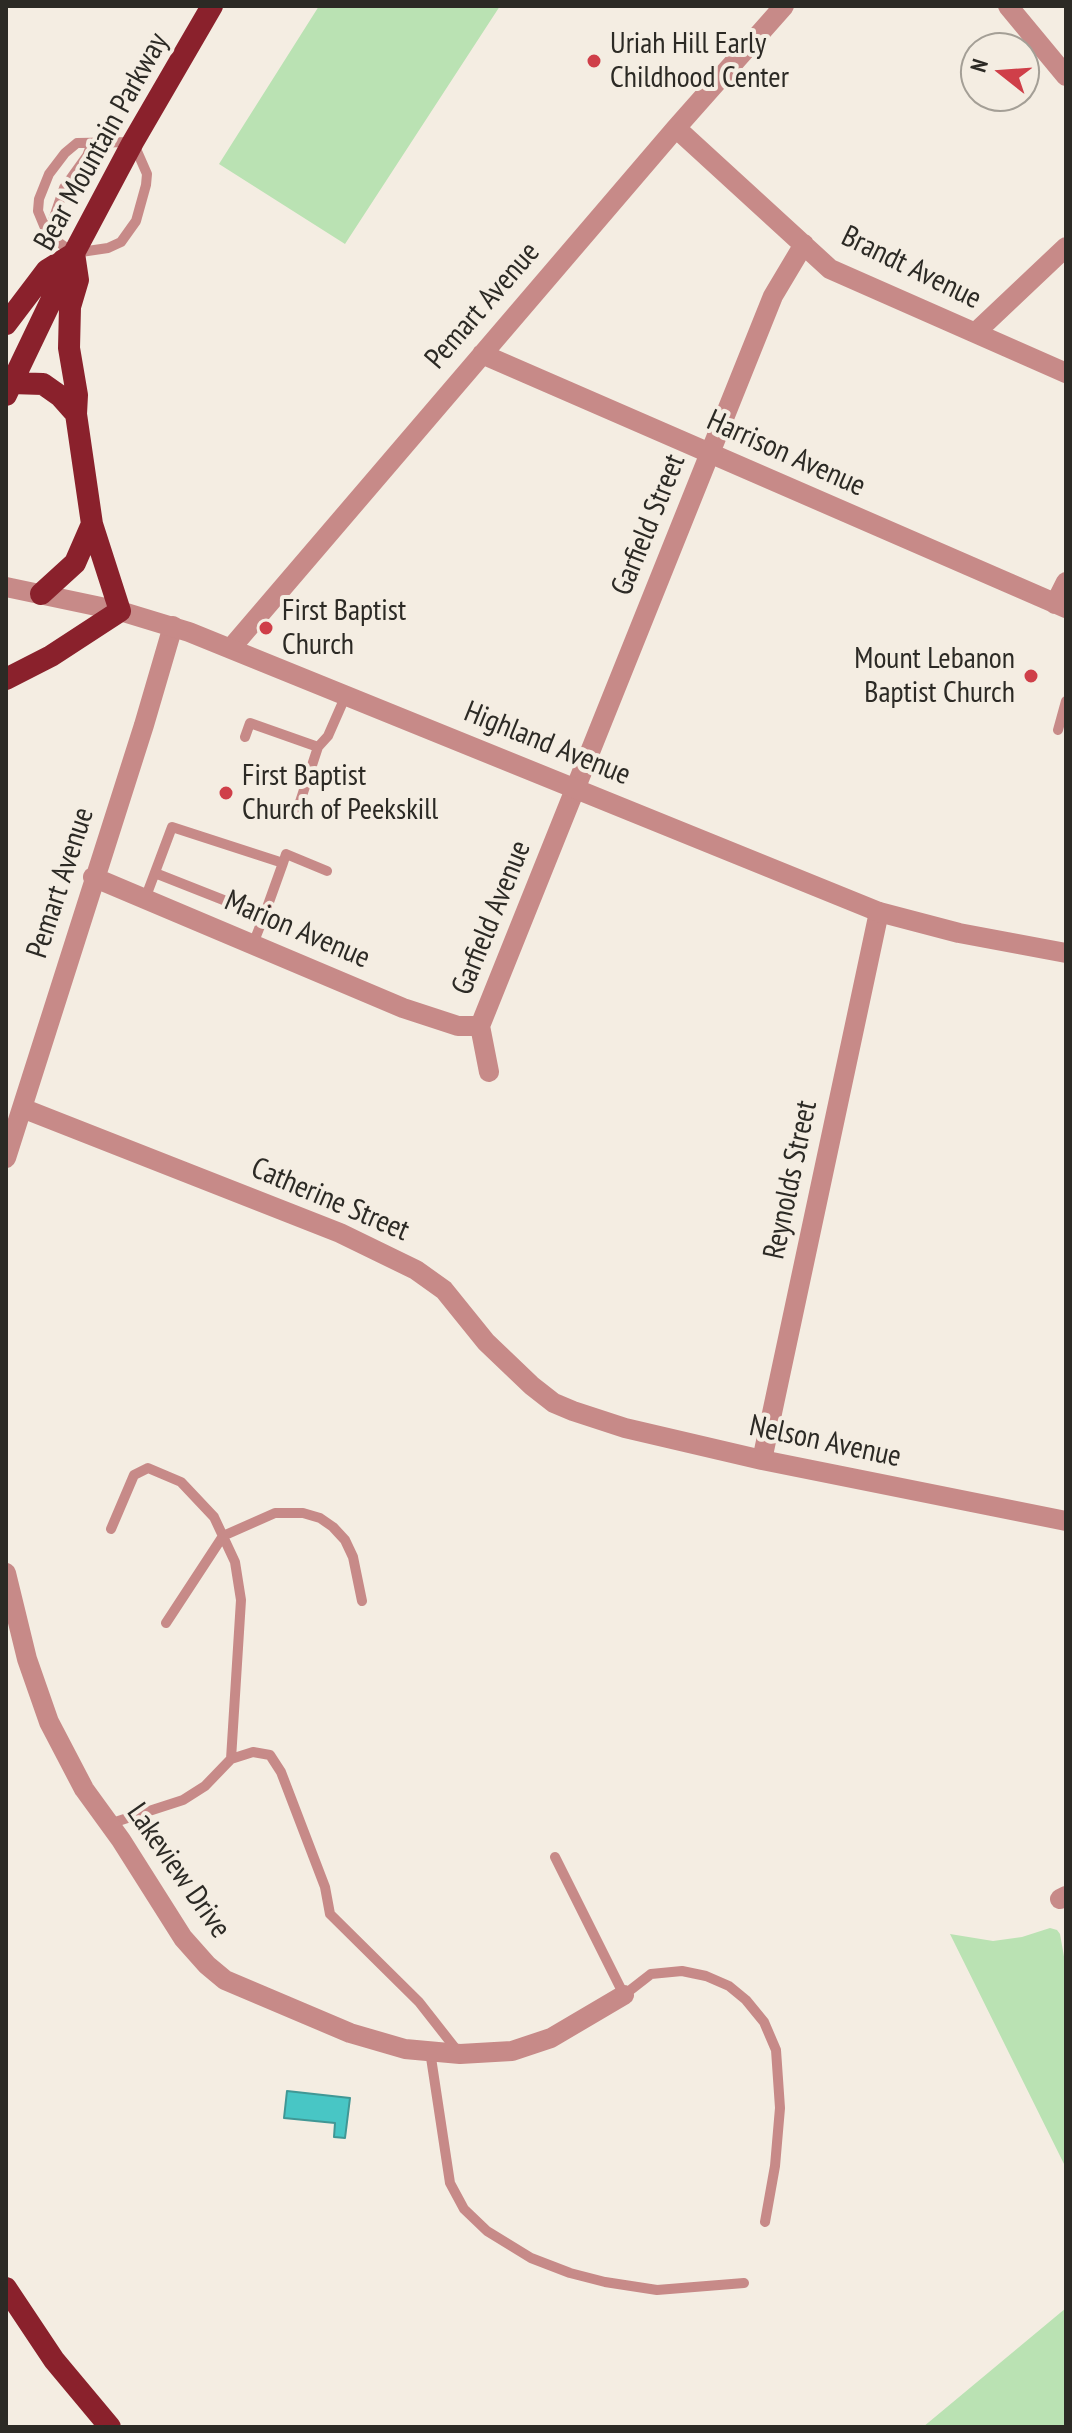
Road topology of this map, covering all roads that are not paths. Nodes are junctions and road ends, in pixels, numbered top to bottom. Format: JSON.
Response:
{"nodes":[{"id":1,"x":212,"y":6,"type":"edge"},
{"id":2,"x":784,"y":6,"type":"edge"},
{"id":3,"x":1008,"y":6,"type":"edge"},
{"id":4,"x":1066,"y":76,"type":"edge"},
{"id":5,"x":676,"y":128,"type":"junction"},
{"id":6,"x":133,"y":142,"type":"junction"},
{"id":7,"x":92,"y":143,"type":"junction"},
{"id":8,"x":48,"y":235,"type":"junction"},
{"id":9,"x":804,"y":244,"type":"junction"},
{"id":10,"x":1066,"y":247,"type":"edge"},
{"id":11,"x":74,"y":253,"type":"junction"},
{"id":12,"x":6,"y":324,"type":"edge"},
{"id":13,"x":975,"y":333,"type":"junction"},
{"id":14,"x":482,"y":354,"type":"junction"},
{"id":15,"x":1066,"y":373,"type":"edge"},
{"id":16,"x":9,"y":389,"type":"edge"},
{"id":17,"x":76,"y":414,"type":"junction"},
{"id":18,"x":710,"y":453,"type":"junction"},
{"id":19,"x":92,"y":524,"type":"junction"},
{"id":20,"x":1066,"y":582,"type":"edge"},
{"id":21,"x":6,"y":587,"type":"edge"},
{"id":22,"x":41,"y":594,"type":"junction"},
{"id":23,"x":1061,"y":606,"type":"edge"},
{"id":24,"x":120,"y":611,"type":"junction"},
{"id":25,"x":173,"y":626,"type":"junction"},
{"id":26,"x":231,"y":648,"type":"junction"},
{"id":27,"x":6,"y":679,"type":"edge"},
{"id":28,"x":346,"y":695,"type":"junction"},
{"id":29,"x":1066,"y":701,"type":"edge"},
{"id":30,"x":1058,"y":730,"type":"dead end"},
{"id":31,"x":245,"y":737,"type":"dead end"},
{"id":32,"x":318,"y":747,"type":"junction"},
{"id":33,"x":576,"y":788,"type":"junction"},
{"id":34,"x":297,"y":811,"type":"dead end"},
{"id":35,"x":283,"y":863,"type":"junction"},
{"id":36,"x":327,"y":871,"type":"dead end"},
{"id":37,"x":155,"y":873,"type":"junction"},
{"id":38,"x":93,"y":877,"type":"junction"},
{"id":39,"x":145,"y":899,"type":"junction"},
{"id":40,"x":879,"y":912,"type":"junction"},
{"id":41,"x":264,"y":916,"type":"junction"},
{"id":42,"x":253,"y":944,"type":"junction"},
{"id":43,"x":1066,"y":953,"type":"edge"},
{"id":44,"x":480,"y":1026,"type":"junction"},
{"id":45,"x":489,"y":1072,"type":"dead end"},
{"id":46,"x":22,"y":1108,"type":"junction"},
{"id":47,"x":6,"y":1158,"type":"edge"},
{"id":48,"x":573,"y":1411,"type":"joint"},
{"id":49,"x":762,"y":1460,"type":"junction"},
{"id":50,"x":1065,"y":1519,"type":"edge"},
{"id":51,"x":111,"y":1529,"type":"dead end"},
{"id":52,"x":223,"y":1536,"type":"junction"},
{"id":53,"x":6,"y":1573,"type":"edge"},
{"id":54,"x":362,"y":1601,"type":"dead end"},
{"id":55,"x":166,"y":1623,"type":"dead end"},
{"id":56,"x":231,"y":1759,"type":"junction"},
{"id":57,"x":109,"y":1824,"type":"junction"},
{"id":58,"x":555,"y":1857,"type":"dead end"},
{"id":59,"x":624,"y":1995,"type":"junction"},
{"id":60,"x":430,"y":2051,"type":"junction"},
{"id":61,"x":460,"y":2054,"type":"junction"},
{"id":62,"x":765,"y":2222,"type":"dead end"},
{"id":63,"x":744,"y":2283,"type":"dead end"},
{"id":64,"x":6,"y":2288,"type":"edge"},
{"id":65,"x":110,"y":2427,"type":"edge"}],
"edges":[{"from":1,"to":6,"type":"highway","name":"Bear Mountain Parkway"},
{"from":2,"to":5,"type":"street","name":"Pemart Avenue"},
{"from":3,"to":4,"type":"street"},
{"from":5,"to":9,"type":"street","name":"Brandt Avenue"},
{"from":5,"to":14,"type":"street","name":"Pemart Avenue"},
{"from":6,"to":7,"type":"lane"},
{"from":6,"to":11,"type":"highway","name":"Bear Mountain Parkway"},
{"from":6,"to":11,"type":"lane"},
{"from":7,"to":8,"type":"lane"},
{"from":7,"to":8,"type":"lane"},
{"from":8,"to":11,"type":"lane"},
{"from":9,"to":13,"type":"street","name":"Brandt Avenue"},
{"from":9,"to":18,"type":"street","name":"Garfield Street"},
{"from":10,"to":13,"type":"street"},
{"from":11,"to":12,"type":"highway"},
{"from":11,"to":16,"type":"highway","name":"Bear Mountain Parkway"},
{"from":11,"to":17,"type":"highway"},
{"from":13,"to":15,"type":"street","name":"Brandt Avenue"},
{"from":14,"to":18,"type":"street","name":"Harrison Avenue"},
{"from":14,"to":26,"type":"street","name":"Pemart Avenue"},
{"from":16,"to":17,"type":"highway"},
{"from":17,"to":19,"type":"highway"},
{"from":18,"to":23,"type":"street","name":"Harrison Avenue"},
{"from":18,"to":33,"type":"street","name":"Garfield Street"},
{"from":19,"to":22,"type":"highway"},
{"from":19,"to":24,"type":"highway"},
{"from":20,"to":23,"type":"street"},
{"from":21,"to":22,"type":"street","name":"Highland Avenue"},
{"from":22,"to":24,"type":"street","name":"Highland Avenue"},
{"from":24,"to":25,"type":"street","name":"Highland Avenue"},
{"from":24,"to":27,"type":"highway"},
{"from":25,"to":26,"type":"street","name":"Highland Avenue"},
{"from":25,"to":38,"type":"street","name":"Pemart Avenue"},
{"from":26,"to":28,"type":"street","name":"Highland Avenue"},
{"from":28,"to":32,"type":"lane"},
{"from":28,"to":33,"type":"street","name":"Highland Avenue"},
{"from":29,"to":30,"type":"lane"},
{"from":31,"to":32,"type":"lane"},
{"from":32,"to":34,"type":"lane"},
{"from":33,"to":40,"type":"street","name":"Highland Avenue"},
{"from":33,"to":44,"type":"street","name":"Garfield Avenue"},
{"from":35,"to":36,"type":"lane"},
{"from":35,"to":37,"type":"lane"},
{"from":35,"to":41,"type":"lane"},
{"from":37,"to":39,"type":"lane"},
{"from":37,"to":41,"type":"lane"},
{"from":38,"to":39,"type":"street","name":"Marion Avenue"},
{"from":38,"to":46,"type":"street","name":"Pemart Avenue"},
{"from":39,"to":42,"type":"street","name":"Marion Avenue"},
{"from":40,"to":43,"type":"street","name":"Highland Avenue"},
{"from":40,"to":49,"type":"street","name":"Reynolds Street"},
{"from":41,"to":42,"type":"lane"},
{"from":42,"to":44,"type":"street","name":"Marion Avenue"},
{"from":44,"to":45,"type":"street","name":"Garfield Avenue"},
{"from":46,"to":47,"type":"street","name":"Pemart Avenue"},
{"from":46,"to":48,"type":"street","name":"Catherine Street"},
{"from":48,"to":49,"type":"street","name":"Nelson Avenue"},
{"from":49,"to":50,"type":"street","name":"Nelson Avenue"},
{"from":51,"to":52,"type":"lane"},
{"from":52,"to":54,"type":"lane"},
{"from":52,"to":55,"type":"lane"},
{"from":52,"to":56,"type":"lane"},
{"from":53,"to":57,"type":"street","name":"Lakeview Drive"},
{"from":56,"to":57,"type":"lane"},
{"from":56,"to":61,"type":"lane"},
{"from":57,"to":60,"type":"street","name":"Lakeview Drive"},
{"from":58,"to":59,"type":"lane"},
{"from":59,"to":61,"type":"street","name":"Lakeview Drive"},
{"from":59,"to":62,"type":"lane"},
{"from":60,"to":61,"type":"street","name":"Lakeview Drive"},
{"from":60,"to":63,"type":"lane"},
{"from":64,"to":65,"type":"highway"}]}
